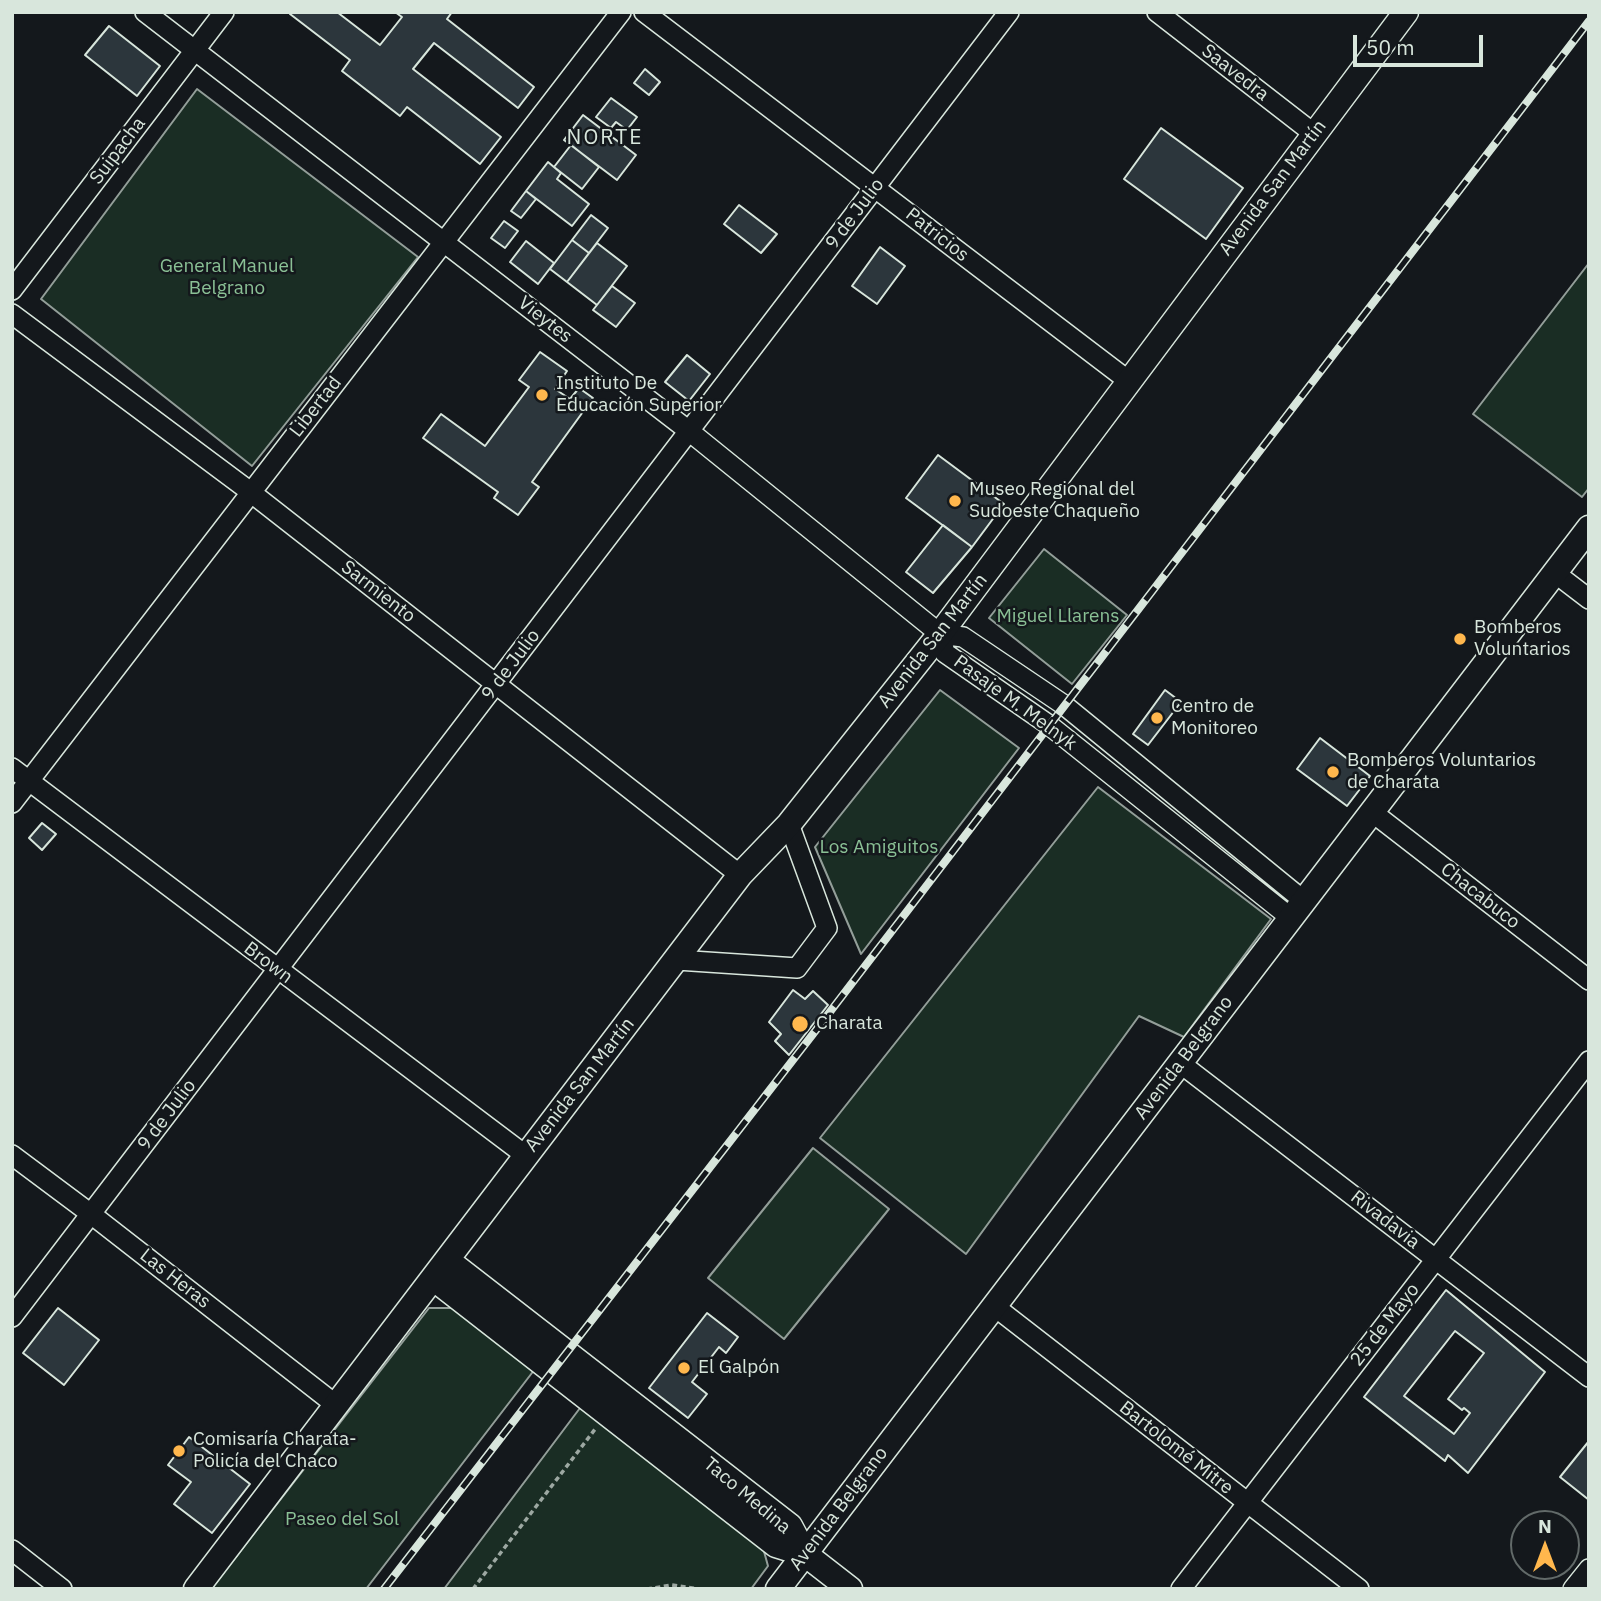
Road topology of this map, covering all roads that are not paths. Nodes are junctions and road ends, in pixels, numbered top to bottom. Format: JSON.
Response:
{"nodes":[{"id":1,"x":145,"y":12,"type":"edge"},
{"id":2,"x":223,"y":12,"type":"edge"},
{"id":3,"x":621,"y":12,"type":"edge"},
{"id":4,"x":644,"y":12,"type":"edge"},
{"id":5,"x":1009,"y":12,"type":"edge"},
{"id":6,"x":1157,"y":12,"type":"edge"},
{"id":7,"x":1406,"y":12,"type":"edge"},
{"id":8,"x":194,"y":50,"type":"junction"},
{"id":9,"x":1314,"y":133,"type":"junction"},
{"id":10,"x":876,"y":187,"type":"junction"},
{"id":11,"x":443,"y":242,"type":"junction"},
{"id":12,"x":12,"y":290,"type":"edge"},
{"id":13,"x":12,"y":314,"type":"edge"},
{"id":14,"x":1130,"y":382,"type":"junction"},
{"id":15,"x":689,"y":431,"type":"junction"},
{"id":16,"x":251,"y":492,"type":"junction"},
{"id":17,"x":1589,"y":528,"type":"edge"},
{"id":18,"x":1555,"y":573,"type":"junction"},
{"id":19,"x":1589,"y":599,"type":"edge"},
{"id":20,"x":940,"y":634,"type":"junction"},
{"id":21,"x":496,"y":684,"type":"junction"},
{"id":22,"x":12,"y":768,"type":"edge"},
{"id":23,"x":29,"y":781,"type":"junction"},
{"id":24,"x":12,"y":803,"type":"edge"},
{"id":25,"x":1372,"y":812,"type":"junction"},
{"id":26,"x":789,"y":824,"type":"junction"},
{"id":27,"x":740,"y":875,"type":"junction"},
{"id":28,"x":1297,"y":910,"type":"junction"},
{"id":29,"x":677,"y":960,"type":"junction"},
{"id":30,"x":278,"y":970,"type":"junction"},
{"id":31,"x":1589,"y":980,"type":"edge"},
{"id":32,"x":1589,"y":1061,"type":"edge"},
{"id":33,"x":1180,"y":1063,"type":"junction"},
{"id":34,"x":12,"y":1155,"type":"edge"},
{"id":35,"x":526,"y":1155,"type":"junction"},
{"id":36,"x":92,"y":1214,"type":"junction"},
{"id":37,"x":1436,"y":1259,"type":"junction"},
{"id":38,"x":440,"y":1269,"type":"junction"},
{"id":39,"x":994,"y":1306,"type":"junction"},
{"id":40,"x":12,"y":1317,"type":"edge"},
{"id":41,"x":1589,"y":1377,"type":"edge"},
{"id":42,"x":336,"y":1405,"type":"junction"},
{"id":43,"x":1248,"y":1503,"type":"junction"},
{"id":44,"x":12,"y":1550,"type":"edge"},
{"id":45,"x":805,"y":1554,"type":"junction"},
{"id":46,"x":1589,"y":1569,"type":"edge"},
{"id":47,"x":62,"y":1589,"type":"edge"},
{"id":48,"x":196,"y":1589,"type":"edge"},
{"id":49,"x":778,"y":1589,"type":"edge"},
{"id":50,"x":850,"y":1589,"type":"edge"},
{"id":51,"x":1181,"y":1589,"type":"edge"},
{"id":52,"x":1359,"y":1589,"type":"edge"},
{"id":53,"x":1573,"y":1589,"type":"edge"}],
"edges":[{"from":1,"to":8,"type":"street","name":"Vieytes"},
{"from":2,"to":8,"type":"street","name":"Suipacha"},
{"from":3,"to":11,"type":"street","name":"Libertad"},
{"from":4,"to":10,"type":"street","name":"Patricios"},
{"from":5,"to":10,"type":"street","name":"9 de Julio"},
{"from":6,"to":9,"type":"street","name":"Saavedra"},
{"from":7,"to":9,"type":"main road","name":"Avenida San Martín"},
{"from":8,"to":11,"type":"street","name":"Vieytes"},
{"from":8,"to":12,"type":"street","name":"Suipacha"},
{"from":9,"to":14,"type":"main road","name":"Avenida San Martín"},
{"from":10,"to":14,"type":"street","name":"Patricios"},
{"from":10,"to":15,"type":"street","name":"9 de Julio"},
{"from":11,"to":15,"type":"street","name":"Vieytes"},
{"from":11,"to":16,"type":"street","name":"Libertad"},
{"from":13,"to":16,"type":"street","name":"Sarmiento"},
{"from":14,"to":20,"type":"main road","name":"Avenida San Martín"},
{"from":15,"to":20,"type":"street","name":"Vieytes"},
{"from":15,"to":21,"type":"street","name":"9 de Julio"},
{"from":16,"to":21,"type":"street","name":"Sarmiento"},
{"from":16,"to":23,"type":"street","name":"Libertad"},
{"from":17,"to":18,"type":"main road","name":"Avenida Belgrano"},
{"from":18,"to":19,"type":"street"},
{"from":18,"to":25,"type":"main road","name":"Avenida Belgrano"},
{"from":20,"to":26,"type":"main road","name":"Avenida San Martín"},
{"from":20,"to":28,"type":"street","name":"Pasaje M. Melnyk"},
{"from":21,"to":27,"type":"street","name":"Sarmiento"},
{"from":21,"to":30,"type":"street","name":"9 de Julio"},
{"from":22,"to":23,"type":"street","name":"Brown"},
{"from":23,"to":24,"type":"street","name":"Libertad"},
{"from":23,"to":30,"type":"street","name":"Brown"},
{"from":25,"to":28,"type":"main road","name":"Avenida Belgrano"},
{"from":25,"to":31,"type":"street","name":"Chacabuco"},
{"from":26,"to":27,"type":"main road","name":"Avenida San Martín"},
{"from":26,"to":29,"type":"street"},
{"from":27,"to":29,"type":"main road","name":"Avenida San Martín"},
{"from":28,"to":33,"type":"main road","name":"Avenida Belgrano"},
{"from":29,"to":35,"type":"main road","name":"Avenida San Martín"},
{"from":30,"to":35,"type":"street","name":"Brown"},
{"from":30,"to":36,"type":"street","name":"9 de Julio"},
{"from":32,"to":37,"type":"street","name":"25 de Mayo"},
{"from":33,"to":37,"type":"street","name":"Rivadavia"},
{"from":33,"to":39,"type":"main road","name":"Avenida Belgrano"},
{"from":34,"to":36,"type":"street","name":"Las Heras"},
{"from":35,"to":38,"type":"main road","name":"Avenida San Martín"},
{"from":36,"to":40,"type":"street","name":"9 de Julio"},
{"from":36,"to":42,"type":"street","name":"Las Heras"},
{"from":37,"to":41,"type":"street","name":"Rivadavia"},
{"from":37,"to":43,"type":"street","name":"25 de Mayo"},
{"from":38,"to":42,"type":"main road","name":"Avenida San Martín"},
{"from":38,"to":45,"type":"main road","name":"Taco Medina"},
{"from":39,"to":43,"type":"street","name":"Bartolomé Mitre"},
{"from":39,"to":45,"type":"main road","name":"Avenida Belgrano"},
{"from":42,"to":48,"type":"main road","name":"Avenida San Martín"},
{"from":43,"to":51,"type":"street","name":"25 de Mayo"},
{"from":43,"to":52,"type":"street","name":"Bartolomé Mitre"},
{"from":44,"to":47,"type":"street"},
{"from":45,"to":49,"type":"main road","name":"Avenida Belgrano"},
{"from":45,"to":50,"type":"main road"},
{"from":46,"to":53,"type":"street"}]}
